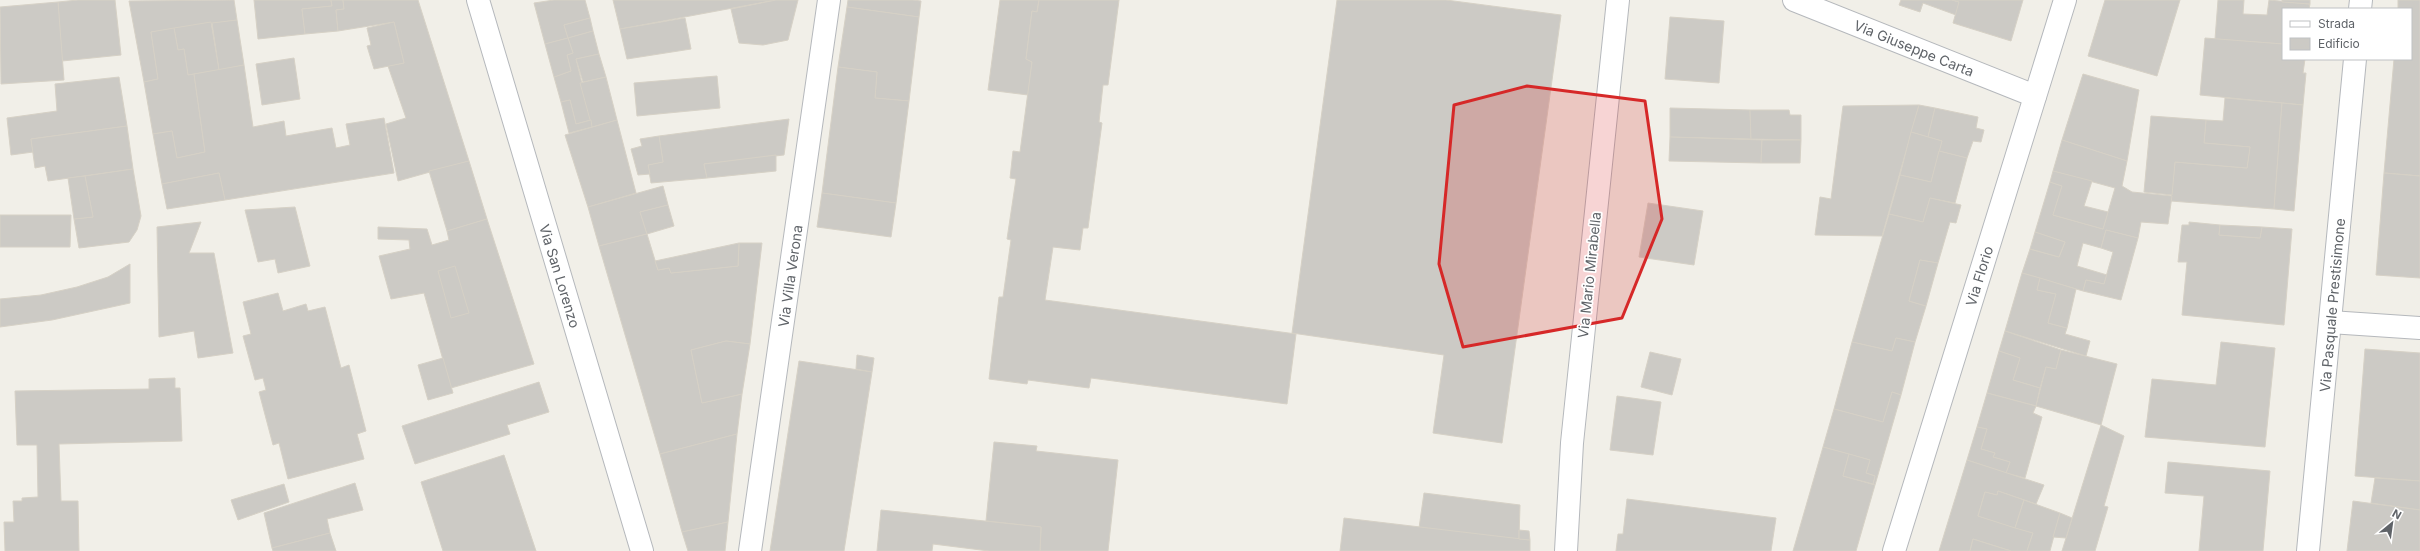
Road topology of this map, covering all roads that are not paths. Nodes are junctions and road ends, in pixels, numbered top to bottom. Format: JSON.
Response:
{"nodes":[{"id":1,"x":478,"y":0,"type":"edge"},
{"id":2,"x":829,"y":0,"type":"edge"},
{"id":3,"x":1618,"y":0,"type":"edge"},
{"id":4,"x":1794,"y":0,"type":"edge"},
{"id":5,"x":2065,"y":0,"type":"edge"},
{"id":6,"x":2355,"y":60,"type":"edge"},
{"id":7,"x":2035,"y":96,"type":"junction"},
{"id":8,"x":2330,"y":322,"type":"junction"},
{"id":9,"x":2420,"y":328,"type":"edge"},
{"id":10,"x":642,"y":551,"type":"edge"},
{"id":11,"x":750,"y":551,"type":"edge"},
{"id":12,"x":1566,"y":551,"type":"edge"},
{"id":13,"x":1894,"y":551,"type":"edge"},
{"id":14,"x":2308,"y":551,"type":"edge"}],
"edges":[{"from":1,"to":10,"type":"street","name":"Via San Lorenzo"},
{"from":2,"to":11,"type":"street","name":"Via Villa Verona"},
{"from":3,"to":12,"type":"street","name":"Via Mario Mirabella"},
{"from":4,"to":7,"type":"street","name":"Via Giuseppe Carta"},
{"from":5,"to":7,"type":"street","name":"Via Florio"},
{"from":6,"to":8,"type":"street","name":"Via Pasquale Prestisimone"},
{"from":7,"to":13,"type":"street","name":"Via Florio"},
{"from":8,"to":9,"type":"street"},
{"from":8,"to":14,"type":"street","name":"Via Pasquale Prestisimone"}]}
